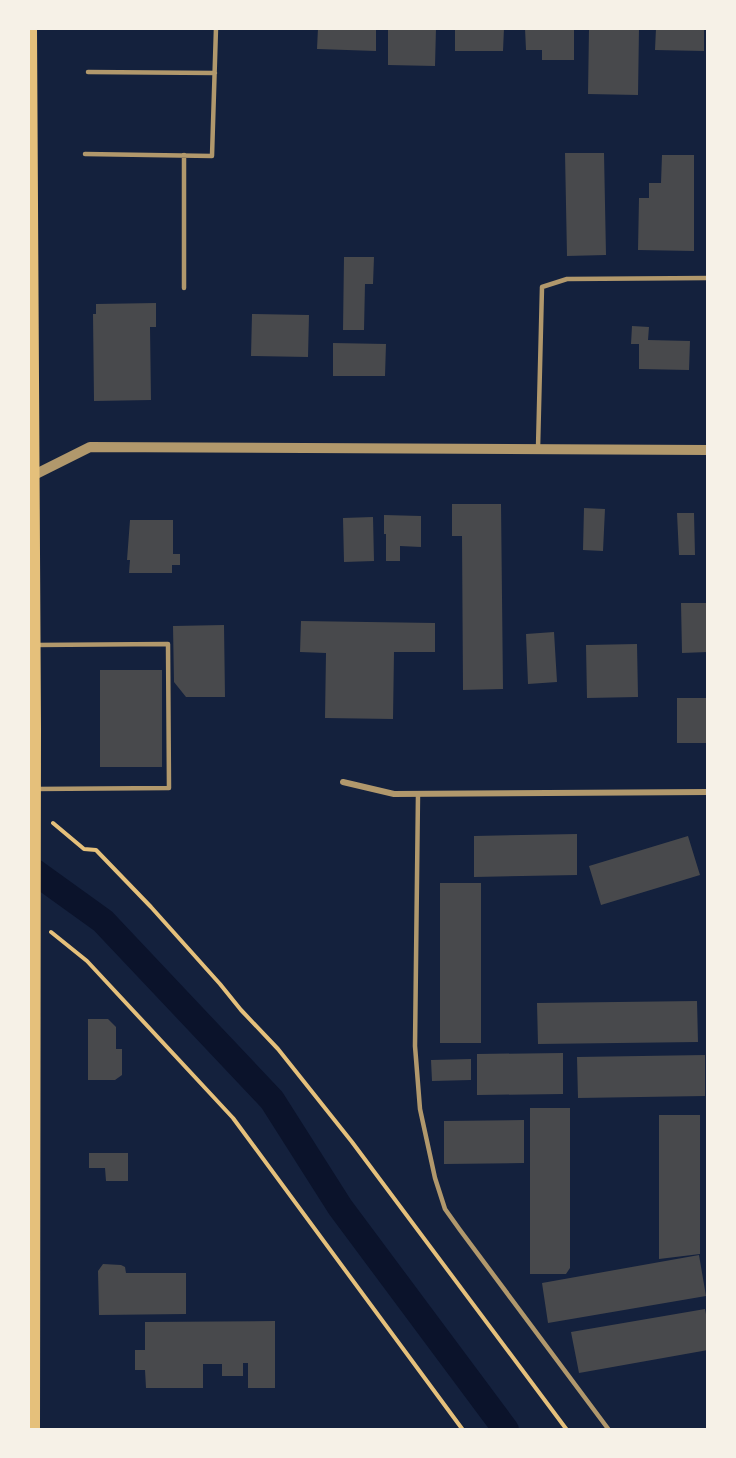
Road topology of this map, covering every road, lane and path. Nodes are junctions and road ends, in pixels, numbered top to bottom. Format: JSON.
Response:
{"nodes":[{"id":1,"x":31,"y":28,"type":"edge"},
{"id":2,"x":216,"y":28,"type":"edge"},
{"id":3,"x":88,"y":72,"type":"dead end"},
{"id":4,"x":215,"y":73,"type":"junction"},
{"id":5,"x":85,"y":154,"type":"dead end"},
{"id":6,"x":184,"y":155,"type":"junction"},
{"id":7,"x":708,"y":278,"type":"edge"},
{"id":8,"x":184,"y":288,"type":"dead end"},
{"id":9,"x":538,"y":449,"type":"junction"},
{"id":10,"x":708,"y":450,"type":"edge"},
{"id":11,"x":31,"y":476,"type":"edge"},
{"id":12,"x":35,"y":645,"type":"junction"},
{"id":13,"x":343,"y":782,"type":"dead end"},
{"id":14,"x":35,"y":789,"type":"junction"},
{"id":15,"x":708,"y":792,"type":"edge"},
{"id":16,"x":418,"y":794,"type":"junction"},
{"id":17,"x":35,"y":808,"type":"junction"},
{"id":18,"x":34,"y":919,"type":"junction"},
{"id":19,"x":31,"y":1185,"type":"edge"},
{"id":20,"x":34,"y":1430,"type":"edge"},
{"id":21,"x":463,"y":1430,"type":"edge"},
{"id":22,"x":567,"y":1430,"type":"edge"},
{"id":23,"x":609,"y":1430,"type":"edge"}],
"edges":[{"from":1,"to":11,"type":"main road"},
{"from":2,"to":4,"type":"lane"},
{"from":3,"to":4,"type":"lane"},
{"from":4,"to":6,"type":"lane"},
{"from":5,"to":6,"type":"lane"},
{"from":6,"to":8,"type":"lane"},
{"from":7,"to":9,"type":"lane"},
{"from":9,"to":10,"type":"street"},
{"from":9,"to":11,"type":"street"},
{"from":11,"to":12,"type":"main road"},
{"from":12,"to":14,"type":"main road"},
{"from":12,"to":14,"type":"lane"},
{"from":13,"to":16,"type":"street"},
{"from":14,"to":17,"type":"main road"},
{"from":15,"to":16,"type":"street"},
{"from":16,"to":23,"type":"lane"},
{"from":17,"to":18,"type":"main road"},
{"from":17,"to":22,"type":"path"},
{"from":18,"to":19,"type":"main road"},
{"from":18,"to":21,"type":"path"},
{"from":19,"to":20,"type":"main road"}]}
